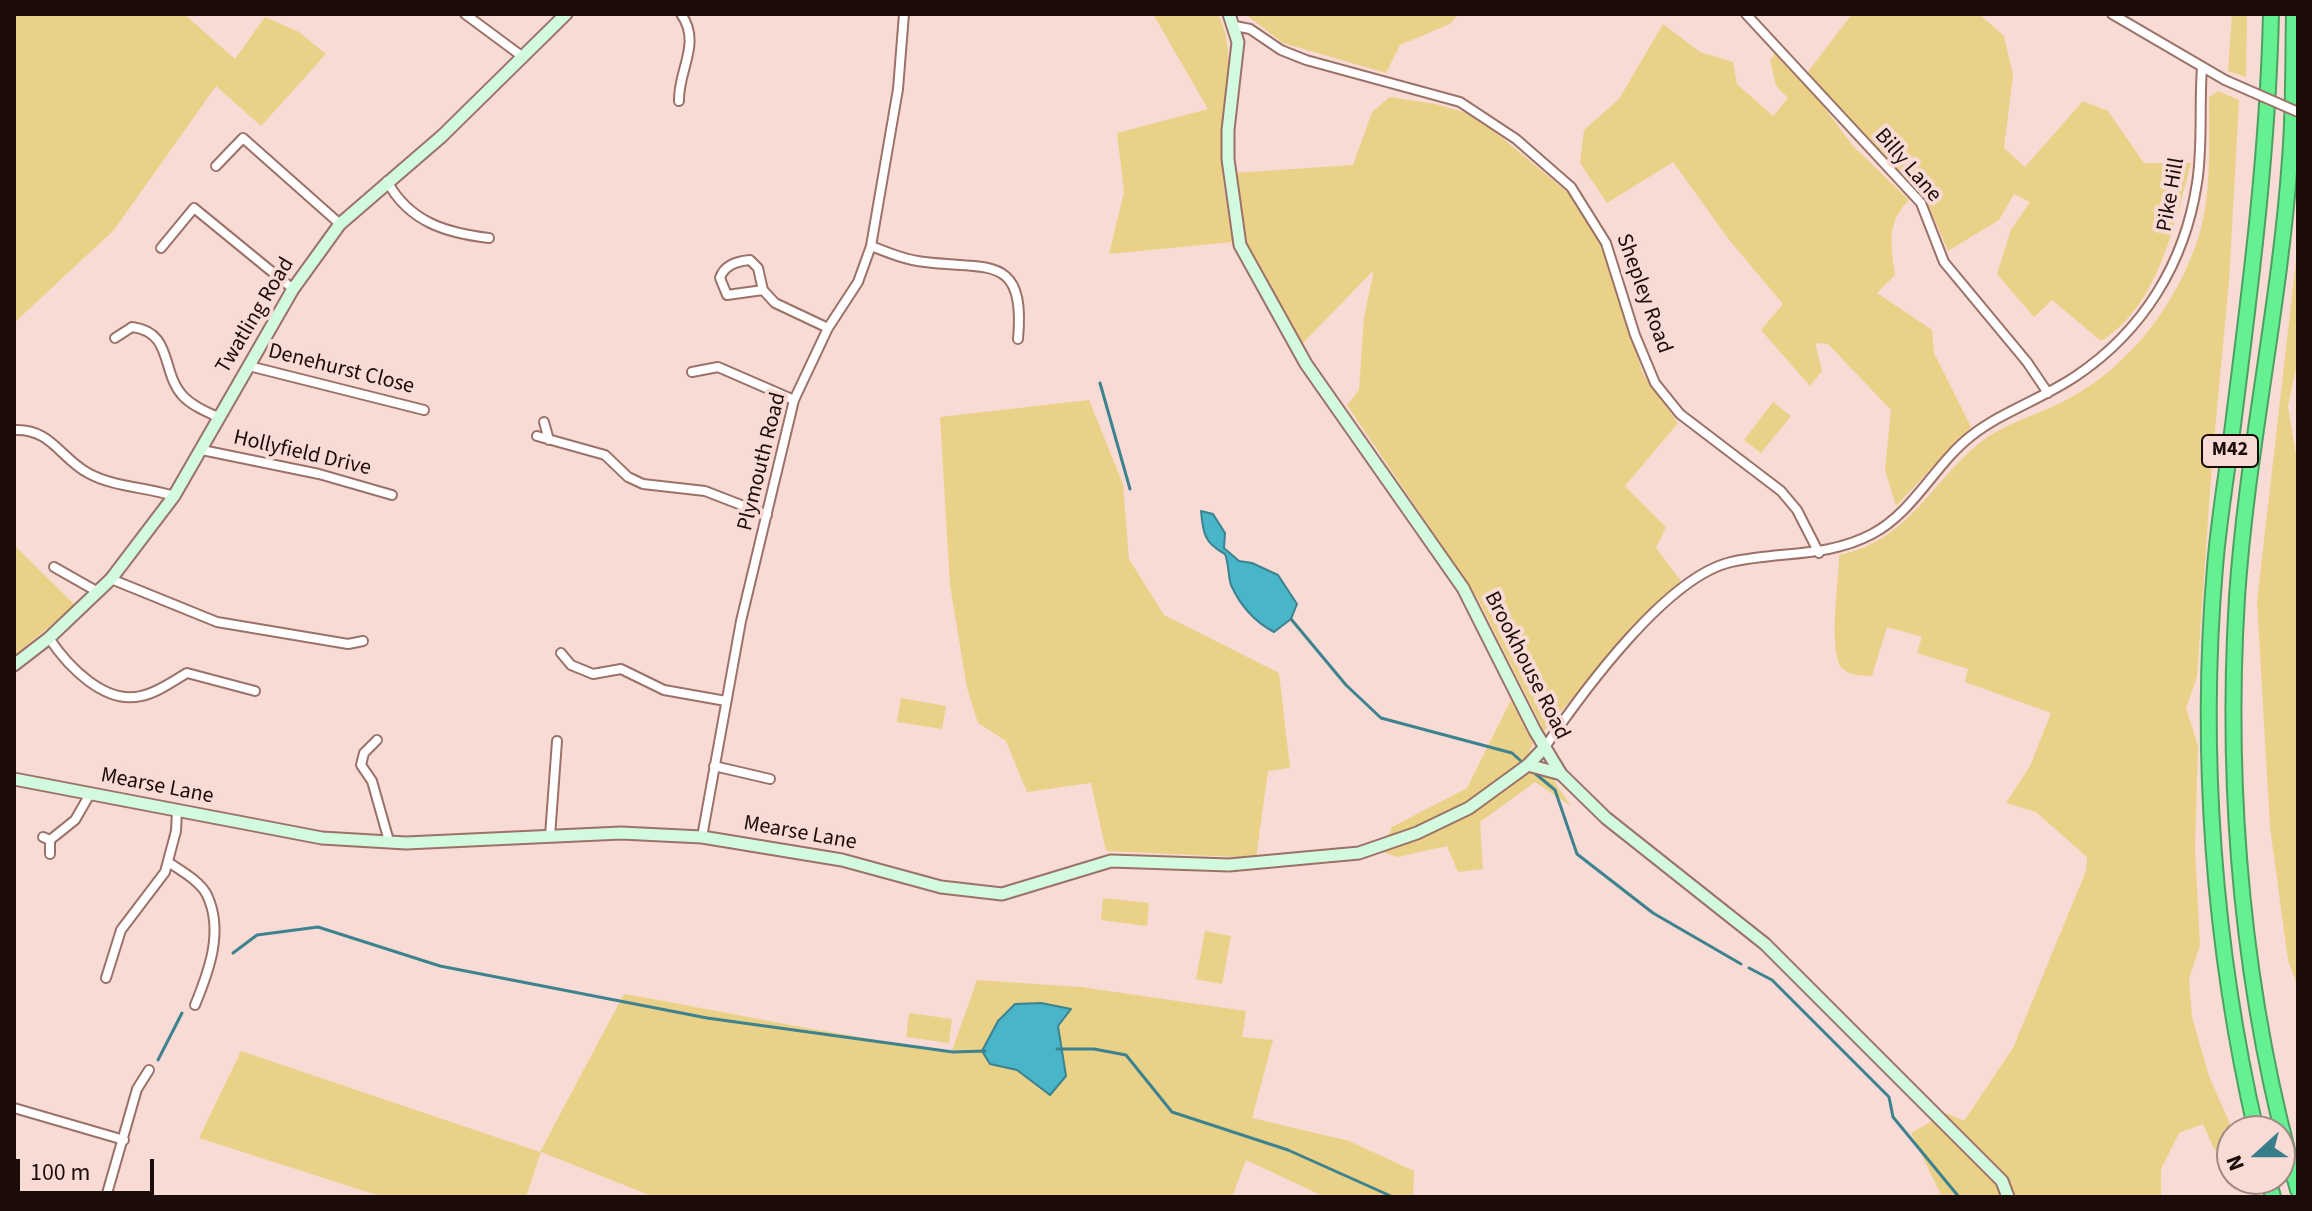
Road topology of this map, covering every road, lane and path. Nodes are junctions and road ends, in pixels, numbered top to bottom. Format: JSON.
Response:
{"nodes":[{"id":1,"x":465,"y":14,"type":"edge"},
{"id":2,"x":566,"y":14,"type":"edge"},
{"id":3,"x":681,"y":14,"type":"edge"},
{"id":4,"x":904,"y":14,"type":"edge"},
{"id":5,"x":1229,"y":14,"type":"edge"},
{"id":6,"x":1746,"y":14,"type":"edge"},
{"id":7,"x":2112,"y":14,"type":"edge"},
{"id":8,"x":2271,"y":14,"type":"edge"},
{"id":9,"x":2294,"y":14,"type":"edge"},
{"id":10,"x":1235,"y":26,"type":"junction"},
{"id":11,"x":523,"y":57,"type":"junction"},
{"id":12,"x":2202,"y":68,"type":"junction"},
{"id":13,"x":679,"y":101,"type":"dead end"},
{"id":14,"x":2298,"y":112,"type":"edge"},
{"id":15,"x":216,"y":166,"type":"dead end"},
{"id":16,"x":387,"y":181,"type":"junction"},
{"id":17,"x":340,"y":224,"type":"junction"},
{"id":18,"x":489,"y":238,"type":"dead end"},
{"id":19,"x":871,"y":246,"type":"junction"},
{"id":20,"x":161,"y":248,"type":"dead end"},
{"id":21,"x":293,"y":289,"type":"junction"},
{"id":22,"x":763,"y":290,"type":"junction"},
{"id":23,"x":828,"y":328,"type":"junction"},
{"id":24,"x":115,"y":338,"type":"dead end"},
{"id":25,"x":1018,"y":339,"type":"dead end"},
{"id":26,"x":249,"y":366,"type":"junction"},
{"id":27,"x":692,"y":372,"type":"dead end"},
{"id":28,"x":2048,"y":393,"type":"junction"},
{"id":29,"x":794,"y":400,"type":"junction"},
{"id":30,"x":424,"y":410,"type":"dead end"},
{"id":31,"x":220,"y":418,"type":"junction"},
{"id":32,"x":544,"y":422,"type":"dead end"},
{"id":33,"x":14,"y":430,"type":"edge"},
{"id":34,"x":537,"y":436,"type":"dead end"},
{"id":35,"x":549,"y":440,"type":"junction"},
{"id":36,"x":202,"y":450,"type":"junction"},
{"id":37,"x":392,"y":495,"type":"dead end"},
{"id":38,"x":174,"y":496,"type":"junction"},
{"id":39,"x":767,"y":515,"type":"junction"},
{"id":40,"x":1819,"y":553,"type":"junction"},
{"id":41,"x":54,"y":567,"type":"dead end"},
{"id":42,"x":111,"y":579,"type":"junction"},
{"id":43,"x":98,"y":592,"type":"junction"},
{"id":44,"x":49,"y":638,"type":"junction"},
{"id":45,"x":363,"y":641,"type":"dead end"},
{"id":46,"x":561,"y":653,"type":"dead end"},
{"id":47,"x":14,"y":665,"type":"edge"},
{"id":48,"x":255,"y":691,"type":"dead end"},
{"id":49,"x":726,"y":701,"type":"junction"},
{"id":50,"x":377,"y":740,"type":"dead end"},
{"id":51,"x":557,"y":741,"type":"dead end"},
{"id":52,"x":1545,"y":747,"type":"junction"},
{"id":53,"x":1528,"y":765,"type":"junction"},
{"id":54,"x":714,"y":766,"type":"junction"},
{"id":55,"x":1561,"y":774,"type":"junction"},
{"id":56,"x":14,"y":779,"type":"edge"},
{"id":57,"x":770,"y":779,"type":"dead end"},
{"id":58,"x":90,"y":794,"type":"junction"},
{"id":59,"x":177,"y":811,"type":"junction"},
{"id":60,"x":550,"y":836,"type":"junction"},
{"id":61,"x":702,"y":837,"type":"junction"},
{"id":62,"x":389,"y":841,"type":"junction"},
{"id":63,"x":50,"y":854,"type":"dead end"},
{"id":64,"x":168,"y":862,"type":"junction"},
{"id":65,"x":106,"y":978,"type":"dead end"},
{"id":66,"x":195,"y":1005,"type":"dead end"},
{"id":67,"x":149,"y":1070,"type":"dead end"},
{"id":68,"x":14,"y":1108,"type":"edge"},
{"id":69,"x":2253,"y":1115,"type":"edge"},
{"id":70,"x":124,"y":1140,"type":"junction"},
{"id":71,"x":2298,"y":1190,"type":"edge"},
{"id":72,"x":106,"y":1197,"type":"edge"},
{"id":73,"x":2008,"y":1197,"type":"edge"}],
"edges":[{"from":1,"to":11,"type":"street"},
{"from":2,"to":11,"type":"street","name":"Twatling Road"},
{"from":3,"to":13,"type":"street"},
{"from":4,"to":19,"type":"street","name":"Plymouth Road"},
{"from":5,"to":10,"type":"street"},
{"from":6,"to":28,"type":"street","name":"Billy Lane"},
{"from":7,"to":12,"type":"street"},
{"from":8,"to":69,"type":"highway","number":"M42"},
{"from":9,"to":71,"type":"highway","number":"M42"},
{"from":10,"to":40,"type":"street","name":"Shepley Road"},
{"from":10,"to":52,"type":"street","name":"Brookhouse Road"},
{"from":11,"to":16,"type":"street","name":"Twatling Road"},
{"from":12,"to":14,"type":"street","bridge":true},
{"from":12,"to":28,"type":"street","name":"Pike Hill"},
{"from":15,"to":17,"type":"street"},
{"from":16,"to":17,"type":"street","name":"Twatling Road"},
{"from":16,"to":18,"type":"street"},
{"from":17,"to":21,"type":"street","name":"Twatling Road"},
{"from":19,"to":23,"type":"street","name":"Plymouth Road"},
{"from":19,"to":25,"type":"street"},
{"from":20,"to":21,"type":"street"},
{"from":21,"to":26,"type":"street","name":"Twatling Road"},
{"from":22,"to":22,"type":"street"},
{"from":22,"to":23,"type":"street"},
{"from":23,"to":29,"type":"street","name":"Plymouth Road"},
{"from":24,"to":31,"type":"street"},
{"from":26,"to":30,"type":"street","name":"Denehurst Close"},
{"from":26,"to":31,"type":"street","name":"Twatling Road"},
{"from":27,"to":29,"type":"street"},
{"from":28,"to":40,"type":"street","name":"Pike Hill"},
{"from":29,"to":39,"type":"street","name":"Plymouth Road"},
{"from":31,"to":36,"type":"street","name":"Twatling Road"},
{"from":32,"to":35,"type":"street"},
{"from":33,"to":38,"type":"street"},
{"from":34,"to":35,"type":"street"},
{"from":35,"to":39,"type":"street"},
{"from":36,"to":37,"type":"street","name":"Hollyfield Drive"},
{"from":36,"to":38,"type":"street","name":"Twatling Road"},
{"from":38,"to":42,"type":"street","name":"Twatling Road"},
{"from":39,"to":49,"type":"street","name":"Plymouth Road"},
{"from":40,"to":52,"type":"street","name":"Pike Hill"},
{"from":41,"to":43,"type":"street"},
{"from":42,"to":43,"type":"street","name":"Twatling Road"},
{"from":42,"to":45,"type":"street"},
{"from":43,"to":44,"type":"street","name":"Twatling Road"},
{"from":44,"to":47,"type":"street","name":"Twatling Road"},
{"from":44,"to":48,"type":"street"},
{"from":46,"to":49,"type":"street"},
{"from":49,"to":54,"type":"street","name":"Plymouth Road"},
{"from":50,"to":62,"type":"street"},
{"from":51,"to":60,"type":"street"},
{"from":52,"to":53,"type":"street","name":"Mearse Lane"},
{"from":52,"to":55,"type":"street","name":"Brookhouse Road"},
{"from":53,"to":55,"type":"street"},
{"from":53,"to":61,"type":"street","name":"Mearse Lane"},
{"from":54,"to":57,"type":"street"},
{"from":54,"to":61,"type":"street","name":"Plymouth Road"},
{"from":55,"to":73,"type":"street","name":"Brookhouse Road"},
{"from":56,"to":58,"type":"street","name":"Mearse Lane"},
{"from":58,"to":59,"type":"street","name":"Mearse Lane"},
{"from":58,"to":63,"type":"street"},
{"from":59,"to":62,"type":"street","name":"Mearse Lane"},
{"from":59,"to":64,"type":"street"},
{"from":60,"to":61,"type":"street","name":"Mearse Lane"},
{"from":60,"to":62,"type":"street","name":"Mearse Lane"},
{"from":64,"to":65,"type":"street"},
{"from":64,"to":66,"type":"street"},
{"from":67,"to":70,"type":"street"},
{"from":68,"to":70,"type":"street"},
{"from":70,"to":72,"type":"street"}]}
